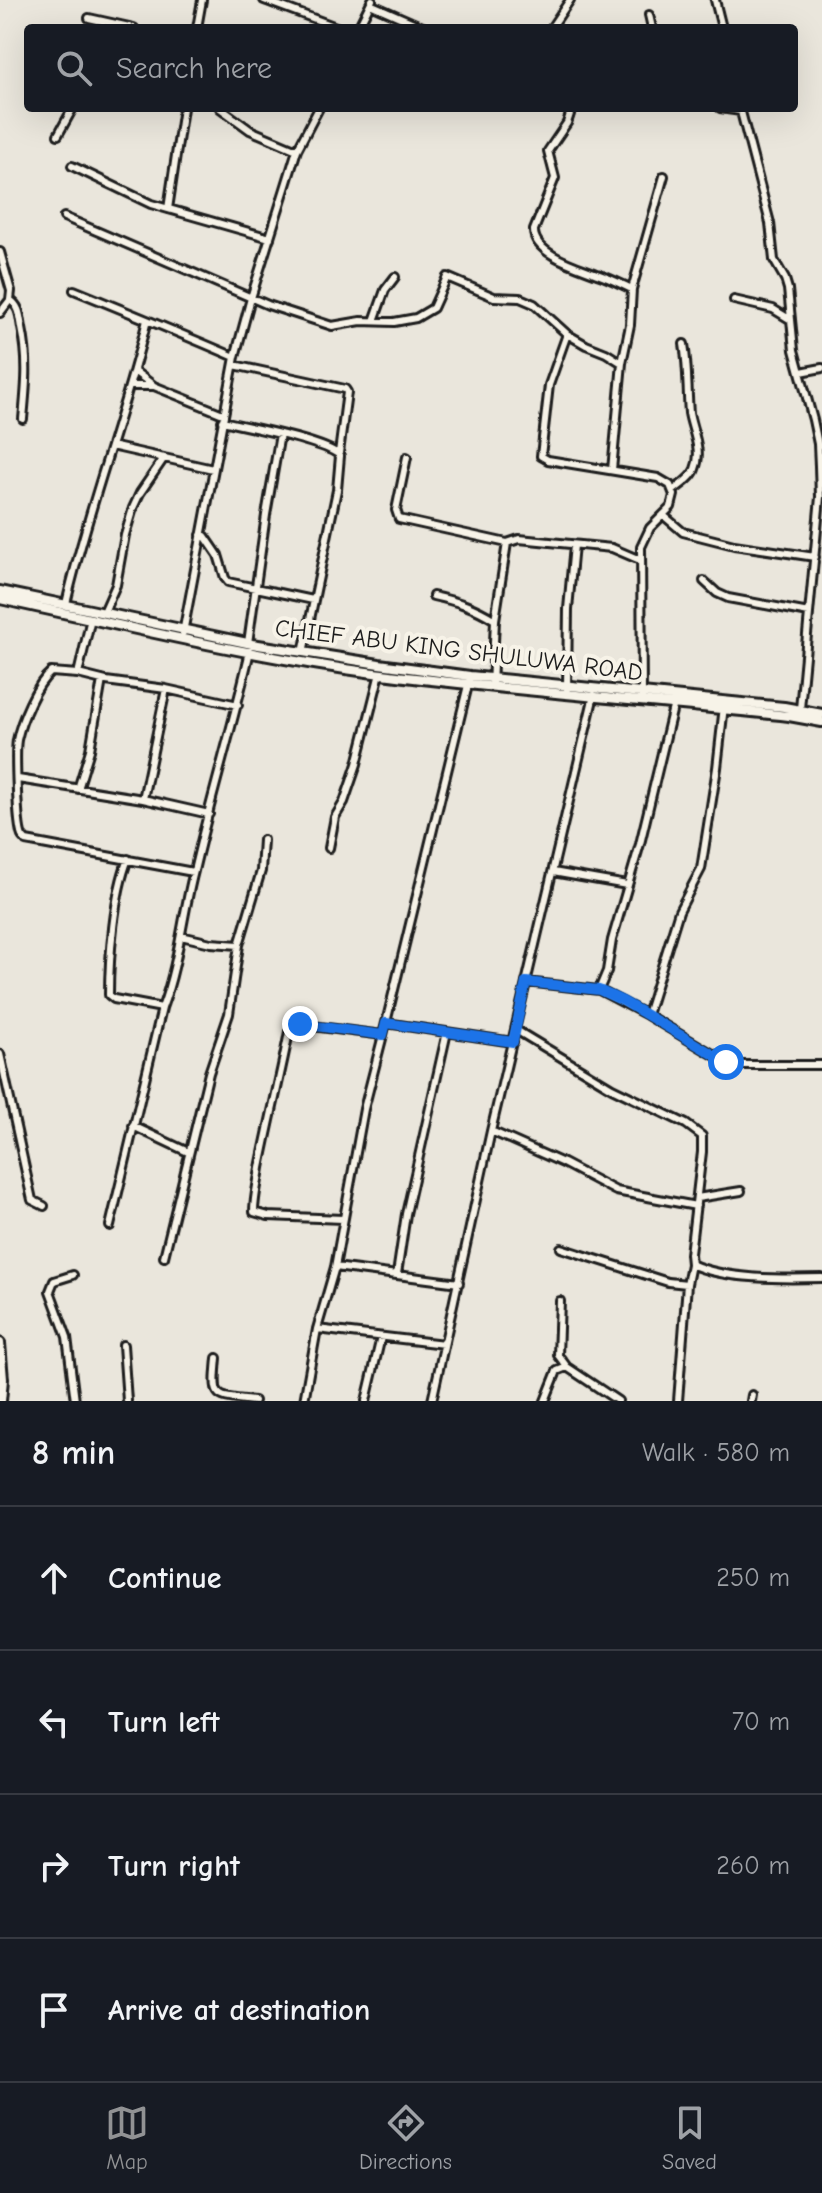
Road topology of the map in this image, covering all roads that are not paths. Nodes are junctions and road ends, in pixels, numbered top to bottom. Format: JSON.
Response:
{"nodes":[{"id":1,"x":202,"y":0,"type":"edge"},
{"id":2,"x":264,"y":0,"type":"edge"},
{"id":3,"x":570,"y":0,"type":"edge"},
{"id":4,"x":715,"y":0,"type":"edge"},
{"id":5,"x":371,"y":2,"type":"edge"},
{"id":6,"x":649,"y":15,"type":"dead end"},
{"id":7,"x":89,"y":18,"type":"dead end"},
{"id":8,"x":116,"y":24,"type":"edge"},
{"id":9,"x":198,"y":24,"type":"edge"},
{"id":10,"x":328,"y":24,"type":"edge"},
{"id":11,"x":360,"y":24,"type":"edge"},
{"id":12,"x":417,"y":24,"type":"edge"},
{"id":13,"x":554,"y":24,"type":"edge"},
{"id":14,"x":651,"y":24,"type":"edge"},
{"id":15,"x":721,"y":24,"type":"edge"},
{"id":16,"x":71,"y":112,"type":"edge"},
{"id":17,"x":182,"y":112,"type":"edge"},
{"id":18,"x":225,"y":112,"type":"edge"},
{"id":19,"x":317,"y":112,"type":"edge"},
{"id":20,"x":571,"y":112,"type":"edge"},
{"id":21,"x":741,"y":112,"type":"edge"},
{"id":22,"x":58,"y":135,"type":"dead end"},
{"id":23,"x":297,"y":150,"type":"junction"},
{"id":24,"x":72,"y":166,"type":"dead end"},
{"id":25,"x":664,"y":176,"type":"dead end"},
{"id":26,"x":168,"y":209,"type":"junction"},
{"id":27,"x":64,"y":217,"type":"dead end"},
{"id":28,"x":270,"y":238,"type":"junction"},
{"id":29,"x":0,"y":252,"type":"edge"},
{"id":30,"x":395,"y":277,"type":"dead end"},
{"id":31,"x":632,"y":289,"type":"junction"},
{"id":32,"x":74,"y":290,"type":"dead end"},
{"id":33,"x":251,"y":298,"type":"junction"},
{"id":34,"x":10,"y":300,"type":"junction"},
{"id":35,"x":734,"y":300,"type":"dead end"},
{"id":36,"x":0,"y":313,"type":"edge"},
{"id":37,"x":147,"y":320,"type":"junction"},
{"id":38,"x":791,"y":320,"type":"junction"},
{"id":39,"x":374,"y":321,"type":"junction"},
{"id":40,"x":569,"y":336,"type":"junction"},
{"id":41,"x":684,"y":344,"type":"dead end"},
{"id":42,"x":234,"y":361,"type":"junction"},
{"id":43,"x":622,"y":363,"type":"junction"},
{"id":44,"x":822,"y":368,"type":"edge"},
{"id":45,"x":134,"y":371,"type":"junction"},
{"id":46,"x":801,"y":372,"type":"junction"},
{"id":47,"x":130,"y":386,"type":"junction"},
{"id":48,"x":154,"y":386,"type":"junction"},
{"id":49,"x":222,"y":418,"type":"junction"},
{"id":50,"x":23,"y":419,"type":"dead end"},
{"id":51,"x":280,"y":434,"type":"junction"},
{"id":52,"x":111,"y":446,"type":"junction"},
{"id":53,"x":339,"y":453,"type":"junction"},
{"id":54,"x":407,"y":457,"type":"dead end"},
{"id":55,"x":164,"y":458,"type":"junction"},
{"id":56,"x":213,"y":469,"type":"junction"},
{"id":57,"x":612,"y":470,"type":"junction"},
{"id":58,"x":673,"y":491,"type":"junction"},
{"id":59,"x":663,"y":515,"type":"junction"},
{"id":60,"x":201,"y":535,"type":"junction"},
{"id":61,"x":507,"y":543,"type":"junction"},
{"id":62,"x":574,"y":545,"type":"junction"},
{"id":63,"x":815,"y":557,"type":"junction"},
{"id":64,"x":640,"y":560,"type":"junction"},
{"id":65,"x":704,"y":581,"type":"dead end"},
{"id":66,"x":812,"y":586,"type":"junction"},
{"id":67,"x":256,"y":587,"type":"junction"},
{"id":68,"x":822,"y":588,"type":"edge"},
{"id":69,"x":0,"y":591,"type":"edge"},
{"id":70,"x":433,"y":596,"type":"dead end"},
{"id":71,"x":0,"y":599,"type":"edge"},
{"id":72,"x":313,"y":600,"type":"junction"},
{"id":73,"x":66,"y":604,"type":"junction"},
{"id":74,"x":104,"y":612,"type":"junction"},
{"id":75,"x":809,"y":613,"type":"junction"},
{"id":76,"x":91,"y":618,"type":"junction"},
{"id":77,"x":495,"y":620,"type":"junction"},
{"id":78,"x":183,"y":633,"type":"junction"},
{"id":79,"x":250,"y":647,"type":"junction"},
{"id":80,"x":303,"y":653,"type":"junction"},
{"id":81,"x":380,"y":673,"type":"junction"},
{"id":82,"x":78,"y":674,"type":"junction"},
{"id":83,"x":102,"y":680,"type":"junction"},
{"id":84,"x":469,"y":681,"type":"junction"},
{"id":85,"x":492,"y":682,"type":"junction"},
{"id":86,"x":166,"y":689,"type":"junction"},
{"id":87,"x":567,"y":689,"type":"junction"},
{"id":88,"x":594,"y":693,"type":"junction"},
{"id":89,"x":642,"y":697,"type":"junction"},
{"id":90,"x":674,"y":700,"type":"junction"},
{"id":91,"x":238,"y":705,"type":"junction"},
{"id":92,"x":724,"y":705,"type":"junction"},
{"id":93,"x":800,"y":709,"type":"junction"},
{"id":94,"x":822,"y":714,"type":"edge"},
{"id":95,"x":822,"y":722,"type":"edge"},
{"id":96,"x":18,"y":779,"type":"junction"},
{"id":97,"x":78,"y":789,"type":"junction"},
{"id":98,"x":143,"y":799,"type":"junction"},
{"id":99,"x":209,"y":814,"type":"junction"},
{"id":100,"x":263,"y":840,"type":"dead end"},
{"id":101,"x":329,"y":848,"type":"dead end"},
{"id":102,"x":128,"y":859,"type":"junction"},
{"id":103,"x":193,"y":872,"type":"junction"},
{"id":104,"x":553,"y":872,"type":"junction"},
{"id":105,"x":627,"y":885,"type":"junction"},
{"id":106,"x":181,"y":936,"type":"junction"},
{"id":107,"x":239,"y":945,"type":"junction"},
{"id":108,"x":526,"y":982,"type":"junction"},
{"id":109,"x":599,"y":990,"type":"junction"},
{"id":110,"x":162,"y":1008,"type":"junction"},
{"id":111,"x":647,"y":1015,"type":"junction"},
{"id":112,"x":386,"y":1023,"type":"junction"},
{"id":113,"x":516,"y":1030,"type":"junction"},
{"id":114,"x":447,"y":1032,"type":"junction"},
{"id":115,"x":383,"y":1035,"type":"junction"},
{"id":116,"x":513,"y":1042,"type":"junction"},
{"id":117,"x":0,"y":1054,"type":"edge"},
{"id":118,"x":822,"y":1065,"type":"edge"},
{"id":119,"x":133,"y":1126,"type":"junction"},
{"id":120,"x":491,"y":1131,"type":"junction"},
{"id":121,"x":188,"y":1152,"type":"junction"},
{"id":122,"x":741,"y":1191,"type":"dead end"},
{"id":123,"x":697,"y":1198,"type":"junction"},
{"id":124,"x":44,"y":1206,"type":"dead end"},
{"id":125,"x":696,"y":1206,"type":"junction"},
{"id":126,"x":343,"y":1219,"type":"junction"},
{"id":127,"x":110,"y":1226,"type":"dead end"},
{"id":128,"x":561,"y":1248,"type":"dead end"},
{"id":129,"x":164,"y":1257,"type":"dead end"},
{"id":130,"x":691,"y":1264,"type":"junction"},
{"id":131,"x":335,"y":1267,"type":"junction"},
{"id":132,"x":706,"y":1271,"type":"junction"},
{"id":133,"x":397,"y":1274,"type":"junction"},
{"id":134,"x":689,"y":1274,"type":"junction"},
{"id":135,"x":73,"y":1275,"type":"dead end"},
{"id":136,"x":822,"y":1278,"type":"edge"},
{"id":137,"x":459,"y":1283,"type":"junction"},
{"id":138,"x":687,"y":1284,"type":"junction"},
{"id":139,"x":560,"y":1301,"type":"dead end"},
{"id":140,"x":317,"y":1329,"type":"junction"},
{"id":141,"x":381,"y":1337,"type":"junction"},
{"id":142,"x":0,"y":1343,"type":"edge"},
{"id":143,"x":444,"y":1344,"type":"junction"},
{"id":144,"x":123,"y":1345,"type":"dead end"},
{"id":145,"x":217,"y":1358,"type":"dead end"},
{"id":146,"x":567,"y":1367,"type":"junction"},
{"id":147,"x":2,"y":1380,"type":"edge"},
{"id":148,"x":1,"y":1401,"type":"edge"},
{"id":149,"x":75,"y":1401,"type":"edge"},
{"id":150,"x":127,"y":1401,"type":"edge"},
{"id":151,"x":254,"y":1401,"type":"edge"},
{"id":152,"x":304,"y":1401,"type":"edge"},
{"id":153,"x":366,"y":1401,"type":"edge"},
{"id":154,"x":432,"y":1401,"type":"edge"},
{"id":155,"x":545,"y":1401,"type":"edge"},
{"id":156,"x":618,"y":1401,"type":"edge"},
{"id":157,"x":678,"y":1401,"type":"edge"}],
"edges":[{"from":1,"to":9,"type":"street"},
{"from":2,"to":10,"type":"street"},
{"from":3,"to":13,"type":"street"},
{"from":4,"to":15,"type":"street"},
{"from":5,"to":11,"type":"street"},
{"from":5,"to":12,"type":"street"},
{"from":6,"to":14,"type":"street"},
{"from":7,"to":8,"type":"street"},
{"from":16,"to":22,"type":"street"},
{"from":17,"to":26,"type":"street"},
{"from":18,"to":23,"type":"street"},
{"from":19,"to":23,"type":"street"},
{"from":20,"to":31,"type":"street"},
{"from":21,"to":38,"type":"street"},
{"from":23,"to":28,"type":"street"},
{"from":24,"to":26,"type":"street"},
{"from":25,"to":31,"type":"street"},
{"from":26,"to":28,"type":"street"},
{"from":27,"to":33,"type":"street"},
{"from":28,"to":33,"type":"street"},
{"from":29,"to":34,"type":"street"},
{"from":30,"to":39,"type":"street"},
{"from":31,"to":43,"type":"street"},
{"from":32,"to":37,"type":"street"},
{"from":33,"to":39,"type":"street"},
{"from":33,"to":42,"type":"street"},
{"from":34,"to":36,"type":"street"},
{"from":34,"to":50,"type":"street"},
{"from":35,"to":38,"type":"street"},
{"from":37,"to":42,"type":"street"},
{"from":37,"to":45,"type":"street"},
{"from":38,"to":46,"type":"street"},
{"from":39,"to":40,"type":"street"},
{"from":40,"to":43,"type":"street"},
{"from":40,"to":57,"type":"street"},
{"from":41,"to":58,"type":"street"},
{"from":42,"to":49,"type":"street"},
{"from":42,"to":53,"type":"street"},
{"from":43,"to":57,"type":"street"},
{"from":44,"to":46,"type":"street"},
{"from":45,"to":47,"type":"street"},
{"from":45,"to":48,"type":"street"},
{"from":46,"to":63,"type":"street"},
{"from":47,"to":48,"type":"street"},
{"from":47,"to":52,"type":"street"},
{"from":48,"to":49,"type":"street"},
{"from":49,"to":51,"type":"street"},
{"from":49,"to":56,"type":"street"},
{"from":51,"to":53,"type":"street"},
{"from":51,"to":67,"type":"street"},
{"from":52,"to":55,"type":"street"},
{"from":52,"to":73,"type":"street"},
{"from":53,"to":72,"type":"street"},
{"from":54,"to":61,"type":"street"},
{"from":55,"to":56,"type":"street"},
{"from":55,"to":74,"type":"street"},
{"from":56,"to":60,"type":"street"},
{"from":57,"to":58,"type":"street"},
{"from":58,"to":59,"type":"street"},
{"from":59,"to":63,"type":"street"},
{"from":59,"to":64,"type":"street"},
{"from":60,"to":67,"type":"street"},
{"from":60,"to":78,"type":"street"},
{"from":61,"to":62,"type":"street"},
{"from":61,"to":77,"type":"street"},
{"from":62,"to":64,"type":"street"},
{"from":62,"to":87,"type":"street"},
{"from":63,"to":66,"type":"street"},
{"from":64,"to":89,"type":"street"},
{"from":65,"to":75,"type":"street"},
{"from":66,"to":68,"type":"street"},
{"from":66,"to":75,"type":"street"},
{"from":67,"to":72,"type":"street"},
{"from":67,"to":79,"type":"street"},
{"from":69,"to":73,"type":"street","name":"CHIEF ABU KING SHULUWA ROAD"},
{"from":70,"to":77,"type":"street"},
{"from":71,"to":76,"type":"street"},
{"from":72,"to":80,"type":"street"},
{"from":73,"to":74,"type":"street","name":"CHIEF ABU KING SHULUWA ROAD"},
{"from":74,"to":78,"type":"street","name":"CHIEF ABU KING SHULUWA ROAD"},
{"from":75,"to":93,"type":"street"},
{"from":76,"to":78,"type":"street"},
{"from":76,"to":82,"type":"street"},
{"from":77,"to":85,"type":"street"},
{"from":78,"to":79,"type":"street","name":"CHIEF ABU KING SHULUWA ROAD"},
{"from":79,"to":80,"type":"street","name":"CHIEF ABU KING SHULUWA ROAD"},
{"from":79,"to":81,"type":"street"},
{"from":79,"to":91,"type":"street"},
{"from":80,"to":84,"type":"street","name":"CHIEF ABU KING SHULUWA ROAD"},
{"from":81,"to":84,"type":"street"},
{"from":81,"to":101,"type":"street"},
{"from":82,"to":83,"type":"street"},
{"from":82,"to":96,"type":"street"},
{"from":83,"to":86,"type":"street"},
{"from":83,"to":97,"type":"street"},
{"from":84,"to":85,"type":"street","name":"CHIEF ABU KING SHULUWA ROAD"},
{"from":84,"to":112,"type":"street"},
{"from":85,"to":87,"type":"street","name":"CHIEF ABU KING SHULUWA ROAD"},
{"from":86,"to":91,"type":"street"},
{"from":86,"to":98,"type":"street"},
{"from":87,"to":88,"type":"street","name":"CHIEF ABU KING SHULUWA ROAD"},
{"from":88,"to":89,"type":"street","name":"CHIEF ABU KING SHULUWA ROAD"},
{"from":88,"to":104,"type":"street"},
{"from":89,"to":90,"type":"street","name":"CHIEF ABU KING SHULUWA ROAD"},
{"from":90,"to":92,"type":"street","name":"CHIEF ABU KING SHULUWA ROAD"},
{"from":90,"to":105,"type":"street"},
{"from":91,"to":99,"type":"street"},
{"from":92,"to":93,"type":"street","name":"CHIEF ABU KING SHULUWA ROAD"},
{"from":92,"to":95,"type":"street"},
{"from":92,"to":111,"type":"street"},
{"from":93,"to":94,"type":"street","name":"CHIEF ABU KING SHULUWA ROAD"},
{"from":96,"to":97,"type":"street"},
{"from":96,"to":102,"type":"street"},
{"from":97,"to":98,"type":"street"},
{"from":98,"to":99,"type":"street"},
{"from":99,"to":103,"type":"street"},
{"from":100,"to":107,"type":"street"},
{"from":102,"to":103,"type":"street"},
{"from":102,"to":110,"type":"street"},
{"from":103,"to":106,"type":"street"},
{"from":104,"to":105,"type":"street"},
{"from":104,"to":108,"type":"street"},
{"from":105,"to":109,"type":"street"},
{"from":106,"to":107,"type":"street"},
{"from":106,"to":110,"type":"street"},
{"from":107,"to":121,"type":"street"},
{"from":108,"to":109,"type":"street"},
{"from":108,"to":113,"type":"street"},
{"from":109,"to":111,"type":"street"},
{"from":110,"to":119,"type":"street"},
{"from":111,"to":118,"type":"street"},
{"from":112,"to":114,"type":"street"},
{"from":112,"to":115,"type":"street"},
{"from":113,"to":116,"type":"street"},
{"from":113,"to":123,"type":"street"},
{"from":114,"to":116,"type":"street"},
{"from":114,"to":133,"type":"street"},
{"from":115,"to":126,"type":"street"},
{"from":115,"to":126,"type":"street"},
{"from":116,"to":120,"type":"street"},
{"from":117,"to":124,"type":"street"},
{"from":119,"to":121,"type":"street"},
{"from":119,"to":127,"type":"street"},
{"from":120,"to":125,"type":"street"},
{"from":120,"to":137,"type":"street"},
{"from":121,"to":129,"type":"street"},
{"from":122,"to":123,"type":"street"},
{"from":123,"to":125,"type":"street"},
{"from":125,"to":130,"type":"street"},
{"from":126,"to":131,"type":"street"},
{"from":128,"to":138,"type":"street"},
{"from":130,"to":132,"type":"street"},
{"from":130,"to":134,"type":"street"},
{"from":131,"to":133,"type":"street"},
{"from":131,"to":140,"type":"street"},
{"from":132,"to":134,"type":"street"},
{"from":132,"to":136,"type":"street"},
{"from":133,"to":137,"type":"street"},
{"from":134,"to":138,"type":"street"},
{"from":135,"to":149,"type":"street"},
{"from":137,"to":143,"type":"street"},
{"from":138,"to":157,"type":"street"},
{"from":139,"to":146,"type":"street"},
{"from":140,"to":141,"type":"street"},
{"from":140,"to":152,"type":"street"},
{"from":141,"to":143,"type":"street"},
{"from":141,"to":153,"type":"street"},
{"from":142,"to":147,"type":"street"},
{"from":143,"to":154,"type":"street"},
{"from":144,"to":150,"type":"street"},
{"from":145,"to":151,"type":"street"},
{"from":146,"to":155,"type":"street"},
{"from":146,"to":156,"type":"street"},
{"from":147,"to":148,"type":"street"}]}
